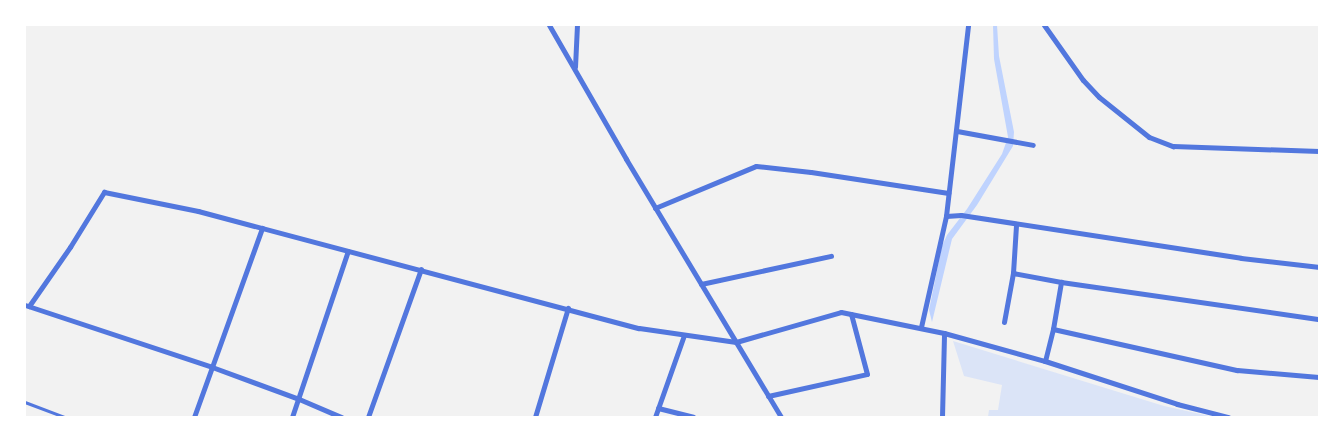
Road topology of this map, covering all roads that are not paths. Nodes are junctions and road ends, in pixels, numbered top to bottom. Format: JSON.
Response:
{"nodes":[{"id":1,"x":549,"y":25,"type":"edge"},
{"id":2,"x":576,"y":25,"type":"edge"},
{"id":3,"x":968,"y":25,"type":"edge"},
{"id":4,"x":1044,"y":25,"type":"edge"},
{"id":5,"x":574,"y":68,"type":"junction"},
{"id":6,"x":957,"y":131,"type":"junction"},
{"id":7,"x":1033,"y":145,"type":"dead end"},
{"id":8,"x":1319,"y":151,"type":"edge"},
{"id":9,"x":948,"y":193,"type":"junction"},
{"id":10,"x":655,"y":208,"type":"junction"},
{"id":11,"x":946,"y":216,"type":"junction"},
{"id":12,"x":1016,"y":225,"type":"junction"},
{"id":13,"x":262,"y":228,"type":"junction"},
{"id":14,"x":348,"y":251,"type":"junction"},
{"id":15,"x":831,"y":256,"type":"dead end"},
{"id":16,"x":1319,"y":267,"type":"edge"},
{"id":17,"x":421,"y":269,"type":"junction"},
{"id":18,"x":1013,"y":273,"type":"junction"},
{"id":19,"x":1061,"y":282,"type":"junction"},
{"id":20,"x":701,"y":284,"type":"junction"},
{"id":21,"x":27,"y":305,"type":"edge"},
{"id":22,"x":568,"y":308,"type":"junction"},
{"id":23,"x":851,"y":314,"type":"junction"},
{"id":24,"x":1319,"y":319,"type":"edge"},
{"id":25,"x":1004,"y":322,"type":"dead end"},
{"id":26,"x":921,"y":327,"type":"junction"},
{"id":27,"x":1053,"y":329,"type":"junction"},
{"id":28,"x":944,"y":333,"type":"junction"},
{"id":29,"x":684,"y":335,"type":"junction"},
{"id":30,"x":736,"y":342,"type":"junction"},
{"id":31,"x":1045,"y":361,"type":"junction"},
{"id":32,"x":212,"y":367,"type":"junction"},
{"id":33,"x":1319,"y":377,"type":"edge"},
{"id":34,"x":768,"y":396,"type":"junction"},
{"id":35,"x":300,"y":399,"type":"junction"},
{"id":36,"x":25,"y":402,"type":"edge"},
{"id":37,"x":658,"y":408,"type":"junction"},
{"id":38,"x":65,"y":417,"type":"edge"},
{"id":39,"x":194,"y":417,"type":"edge"},
{"id":40,"x":292,"y":417,"type":"edge"},
{"id":41,"x":341,"y":417,"type":"edge"},
{"id":42,"x":368,"y":417,"type":"edge"},
{"id":43,"x":535,"y":417,"type":"edge"},
{"id":44,"x":655,"y":417,"type":"edge"},
{"id":45,"x":693,"y":417,"type":"edge"},
{"id":46,"x":781,"y":417,"type":"edge"},
{"id":47,"x":942,"y":417,"type":"edge"},
{"id":48,"x":1228,"y":417,"type":"edge"}],
"edges":[{"from":1,"to":5,"type":"street"},
{"from":2,"to":5,"type":"street"},
{"from":3,"to":6,"type":"street"},
{"from":4,"to":8,"type":"street"},
{"from":5,"to":10,"type":"street"},
{"from":6,"to":7,"type":"street"},
{"from":6,"to":9,"type":"street"},
{"from":9,"to":10,"type":"street"},
{"from":9,"to":11,"type":"street"},
{"from":10,"to":20,"type":"street"},
{"from":11,"to":12,"type":"street"},
{"from":11,"to":26,"type":"street"},
{"from":12,"to":16,"type":"street"},
{"from":12,"to":18,"type":"street"},
{"from":13,"to":14,"type":"street"},
{"from":13,"to":21,"type":"street"},
{"from":13,"to":32,"type":"street"},
{"from":14,"to":17,"type":"street"},
{"from":14,"to":35,"type":"street"},
{"from":15,"to":20,"type":"street"},
{"from":17,"to":22,"type":"street"},
{"from":17,"to":42,"type":"street"},
{"from":18,"to":19,"type":"street"},
{"from":18,"to":25,"type":"street"},
{"from":19,"to":24,"type":"street"},
{"from":19,"to":27,"type":"street"},
{"from":20,"to":30,"type":"street"},
{"from":21,"to":32,"type":"street"},
{"from":22,"to":29,"type":"street"},
{"from":22,"to":43,"type":"street"},
{"from":23,"to":26,"type":"street"},
{"from":23,"to":30,"type":"street"},
{"from":23,"to":34,"type":"street"},
{"from":26,"to":28,"type":"street"},
{"from":27,"to":31,"type":"street"},
{"from":27,"to":33,"type":"street"},
{"from":28,"to":31,"type":"street"},
{"from":28,"to":47,"type":"street"},
{"from":29,"to":30,"type":"street"},
{"from":29,"to":37,"type":"street"},
{"from":30,"to":34,"type":"street"},
{"from":31,"to":48,"type":"street"},
{"from":32,"to":35,"type":"street"},
{"from":32,"to":39,"type":"street"},
{"from":34,"to":46,"type":"street"},
{"from":35,"to":40,"type":"street"},
{"from":35,"to":41,"type":"street"},
{"from":36,"to":38,"type":"lane"},
{"from":37,"to":44,"type":"street"},
{"from":37,"to":45,"type":"street"}]}
